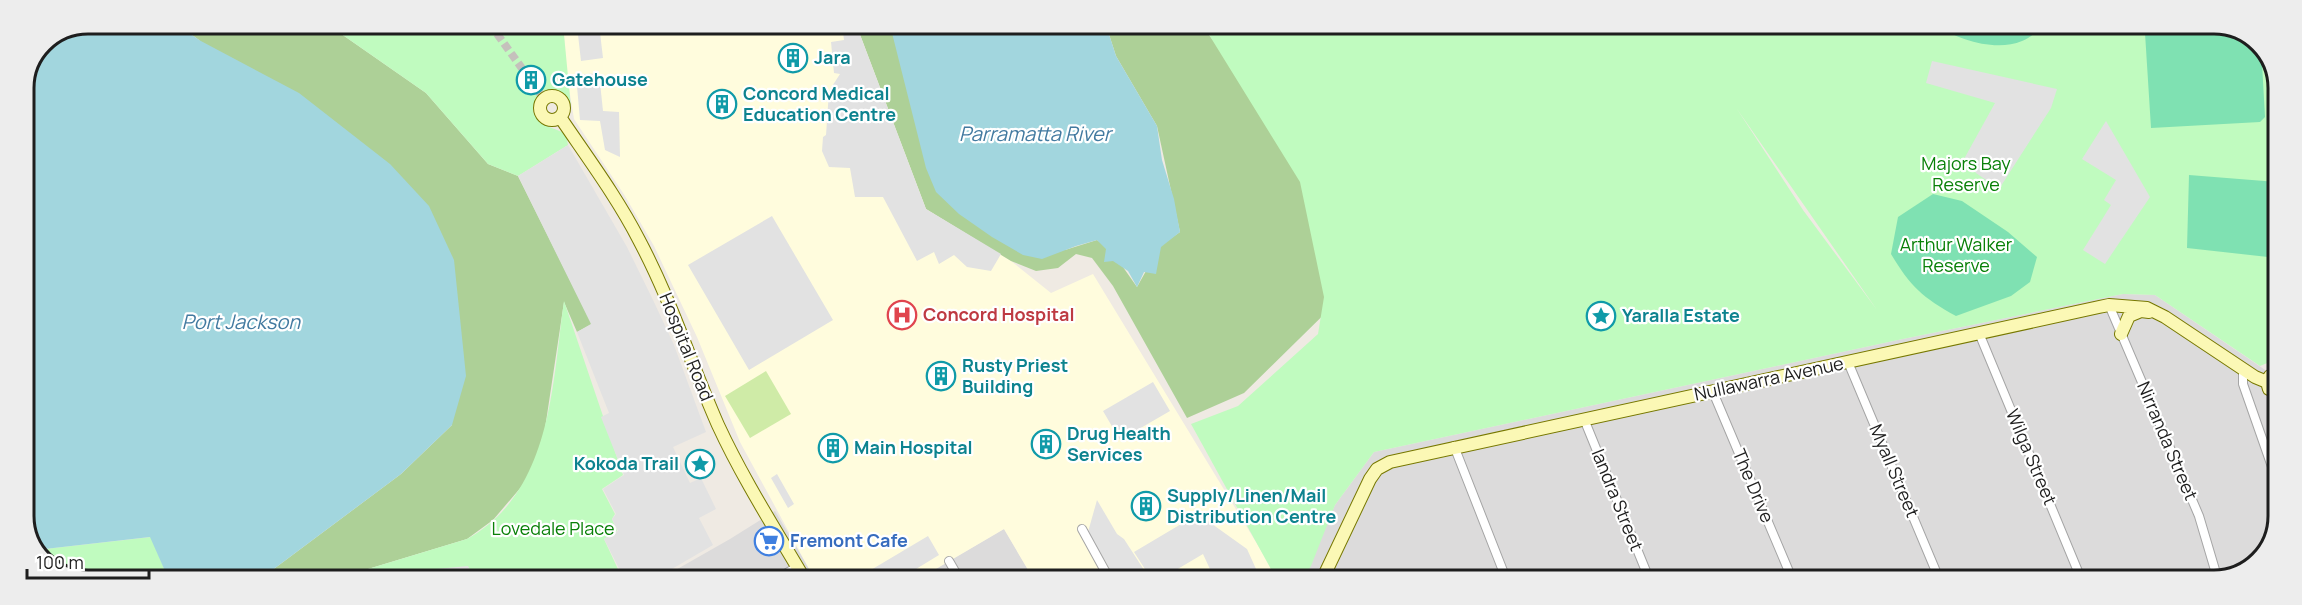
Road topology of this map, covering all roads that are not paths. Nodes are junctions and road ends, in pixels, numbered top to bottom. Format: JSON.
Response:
{"nodes":[{"id":1,"x":560,"y":117,"type":"dead end"},
{"id":2,"x":2109,"y":305,"type":"junction"},
{"id":3,"x":2156,"y":312,"type":"junction"},
{"id":4,"x":1979,"y":333,"type":"junction"},
{"id":5,"x":2121,"y":334,"type":"junction"},
{"id":6,"x":1848,"y":362,"type":"junction"},
{"id":7,"x":2243,"y":369,"type":"junction"},
{"id":8,"x":2267,"y":382,"type":"edge"},
{"id":9,"x":1713,"y":392,"type":"junction"},
{"id":10,"x":1584,"y":419,"type":"junction"},
{"id":11,"x":1454,"y":446,"type":"junction"},
{"id":12,"x":2268,"y":455,"type":"edge"},
{"id":13,"x":1082,"y":529,"type":"dead end"},
{"id":14,"x":949,"y":561,"type":"dead end"},
{"id":15,"x":797,"y":567,"type":"junction"},
{"id":16,"x":792,"y":570,"type":"edge"},
{"id":17,"x":799,"y":570,"type":"edge"},
{"id":18,"x":954,"y":570,"type":"edge"},
{"id":19,"x":1105,"y":570,"type":"edge"},
{"id":20,"x":1327,"y":570,"type":"edge"},
{"id":21,"x":1503,"y":570,"type":"edge"},
{"id":22,"x":1646,"y":570,"type":"edge"},
{"id":23,"x":1788,"y":570,"type":"edge"},
{"id":24,"x":1935,"y":570,"type":"edge"},
{"id":25,"x":2077,"y":570,"type":"edge"},
{"id":26,"x":2214,"y":570,"type":"edge"}],
"edges":[{"from":1,"to":15,"type":"main road","name":"Hospital Road"},
{"from":2,"to":3,"type":"main road","name":"Nullawarra Avenue"},
{"from":2,"to":4,"type":"main road","name":"Nullawarra Avenue"},
{"from":2,"to":5,"type":"street","name":"Nirranda Street"},
{"from":3,"to":5,"type":"main road"},
{"from":3,"to":7,"type":"main road","name":"Nullawarra Avenue"},
{"from":4,"to":6,"type":"main road","name":"Nullawarra Avenue"},
{"from":4,"to":25,"type":"street","name":"Wilga Street"},
{"from":5,"to":26,"type":"street","name":"Nirranda Street"},
{"from":6,"to":9,"type":"main road","name":"Nullawarra Avenue"},
{"from":6,"to":24,"type":"street","name":"Myall Street"},
{"from":7,"to":8,"type":"main road","name":"Nullawarra Avenue"},
{"from":7,"to":12,"type":"street"},
{"from":9,"to":10,"type":"main road","name":"Nullawarra Avenue"},
{"from":9,"to":23,"type":"street","name":"The Drive"},
{"from":10,"to":11,"type":"main road","name":"Nullawarra Avenue"},
{"from":10,"to":22,"type":"street","name":"Iandra Street"},
{"from":11,"to":20,"type":"main road","name":"Nullawarra Avenue"},
{"from":11,"to":21,"type":"street"},
{"from":13,"to":19,"type":"street"},
{"from":14,"to":18,"type":"street"},
{"from":15,"to":16,"type":"street"},
{"from":15,"to":17,"type":"main road","name":"Hospital Road"}]}
